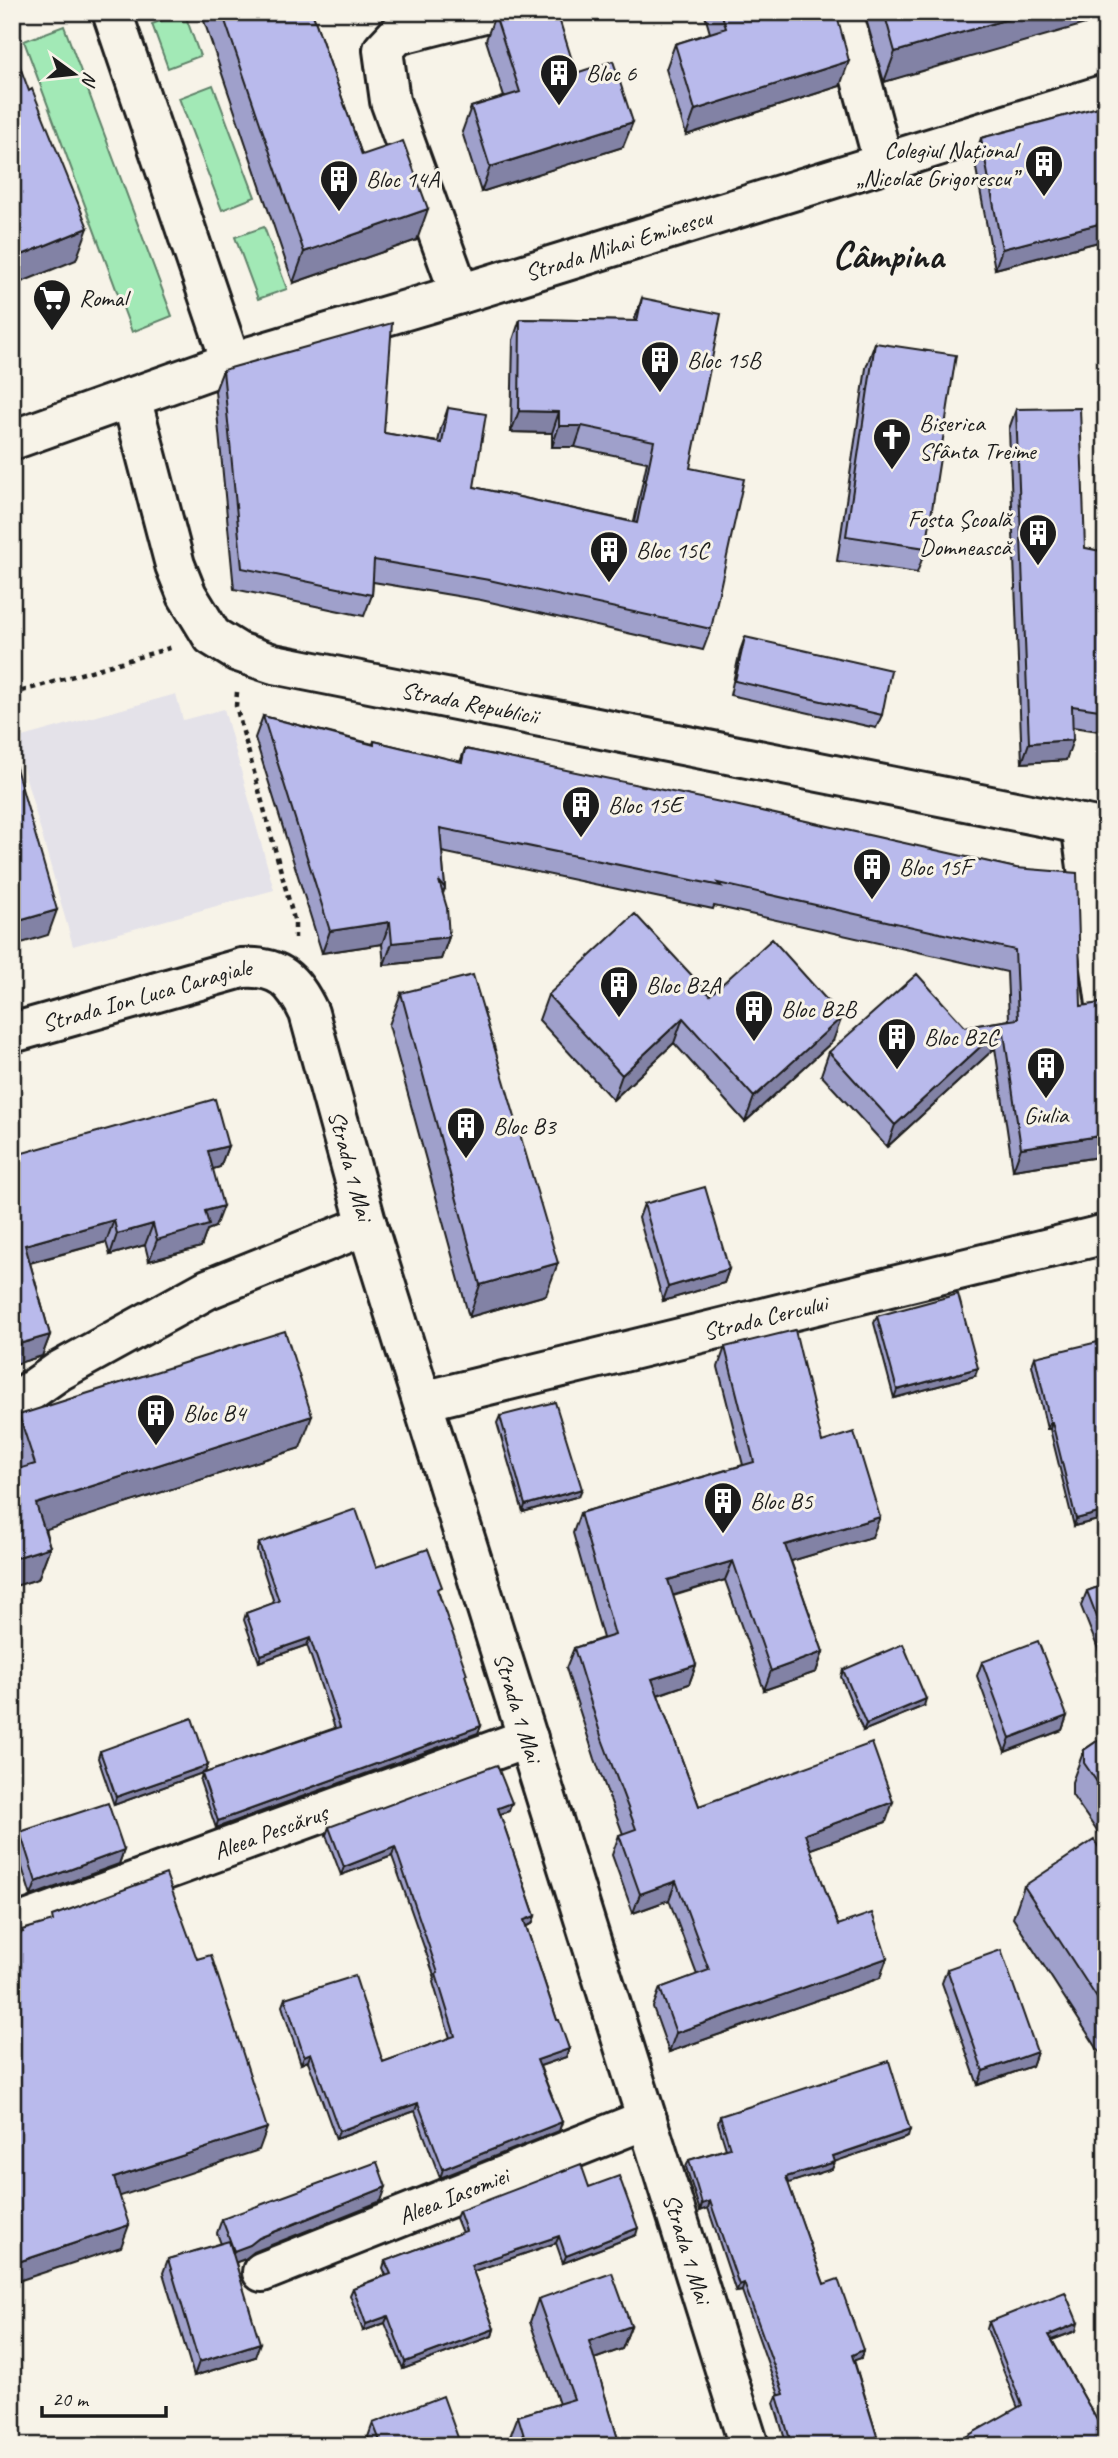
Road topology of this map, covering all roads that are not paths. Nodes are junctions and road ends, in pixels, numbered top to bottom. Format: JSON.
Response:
{"nodes":[{"id":1,"x":112,"y":12,"type":"edge"},
{"id":2,"x":488,"y":12,"type":"edge"},
{"id":3,"x":843,"y":12,"type":"edge"},
{"id":4,"x":1106,"y":94,"type":"edge"},
{"id":5,"x":883,"y":162,"type":"junction"},
{"id":6,"x":460,"y":294,"type":"junction"},
{"id":7,"x":231,"y":362,"type":"junction"},
{"id":8,"x":131,"y":397,"type":"junction"},
{"id":9,"x":12,"y":440,"type":"edge"},
{"id":10,"x":1094,"y":826,"type":"edge"},
{"id":11,"x":290,"y":983,"type":"joint"},
{"id":12,"x":1106,"y":1004,"type":"edge"},
{"id":13,"x":12,"y":1033,"type":"edge"},
{"id":14,"x":367,"y":1224,"type":"junction"},
{"id":15,"x":1106,"y":1234,"type":"edge"},
{"id":16,"x":423,"y":1401,"type":"junction"},
{"id":17,"x":12,"y":1404,"type":"edge"},
{"id":18,"x":528,"y":1738,"type":"junction"},
{"id":19,"x":12,"y":1926,"type":"edge"},
{"id":20,"x":647,"y":2119,"type":"junction"},
{"id":21,"x":262,"y":2272,"type":"dead end"},
{"id":22,"x":749,"y":2446,"type":"edge"}],
"edges":[{"from":1,"to":7,"type":"street"},
{"from":2,"to":6,"type":"street"},
{"from":3,"to":5,"type":"street"},
{"from":4,"to":5,"type":"street","name":"Strada Mihai Eminescu"},
{"from":5,"to":6,"type":"street","name":"Strada Mihai Eminescu"},
{"from":6,"to":7,"type":"street","name":"Strada Mihai Eminescu"},
{"from":7,"to":8,"type":"street","name":"Strada Mihai Eminescu"},
{"from":8,"to":9,"type":"street"},
{"from":8,"to":10,"type":"street","name":"Strada Republicii"},
{"from":10,"to":12,"type":"street"},
{"from":11,"to":13,"type":"street","name":"Strada Ion Luca Caragiale"},
{"from":11,"to":14,"type":"street","name":"Strada 1 Mai"},
{"from":14,"to":16,"type":"street","name":"Strada 1 Mai"},
{"from":14,"to":17,"type":"street"},
{"from":15,"to":16,"type":"street","name":"Strada Cercului"},
{"from":16,"to":18,"type":"street","name":"Strada 1 Mai"},
{"from":18,"to":19,"type":"street","name":"Aleea Pescăruș"},
{"from":18,"to":20,"type":"street","name":"Strada 1 Mai"},
{"from":20,"to":21,"type":"street","name":"Aleea Iasomiei"},
{"from":20,"to":22,"type":"street","name":"Strada 1 Mai"}]}
